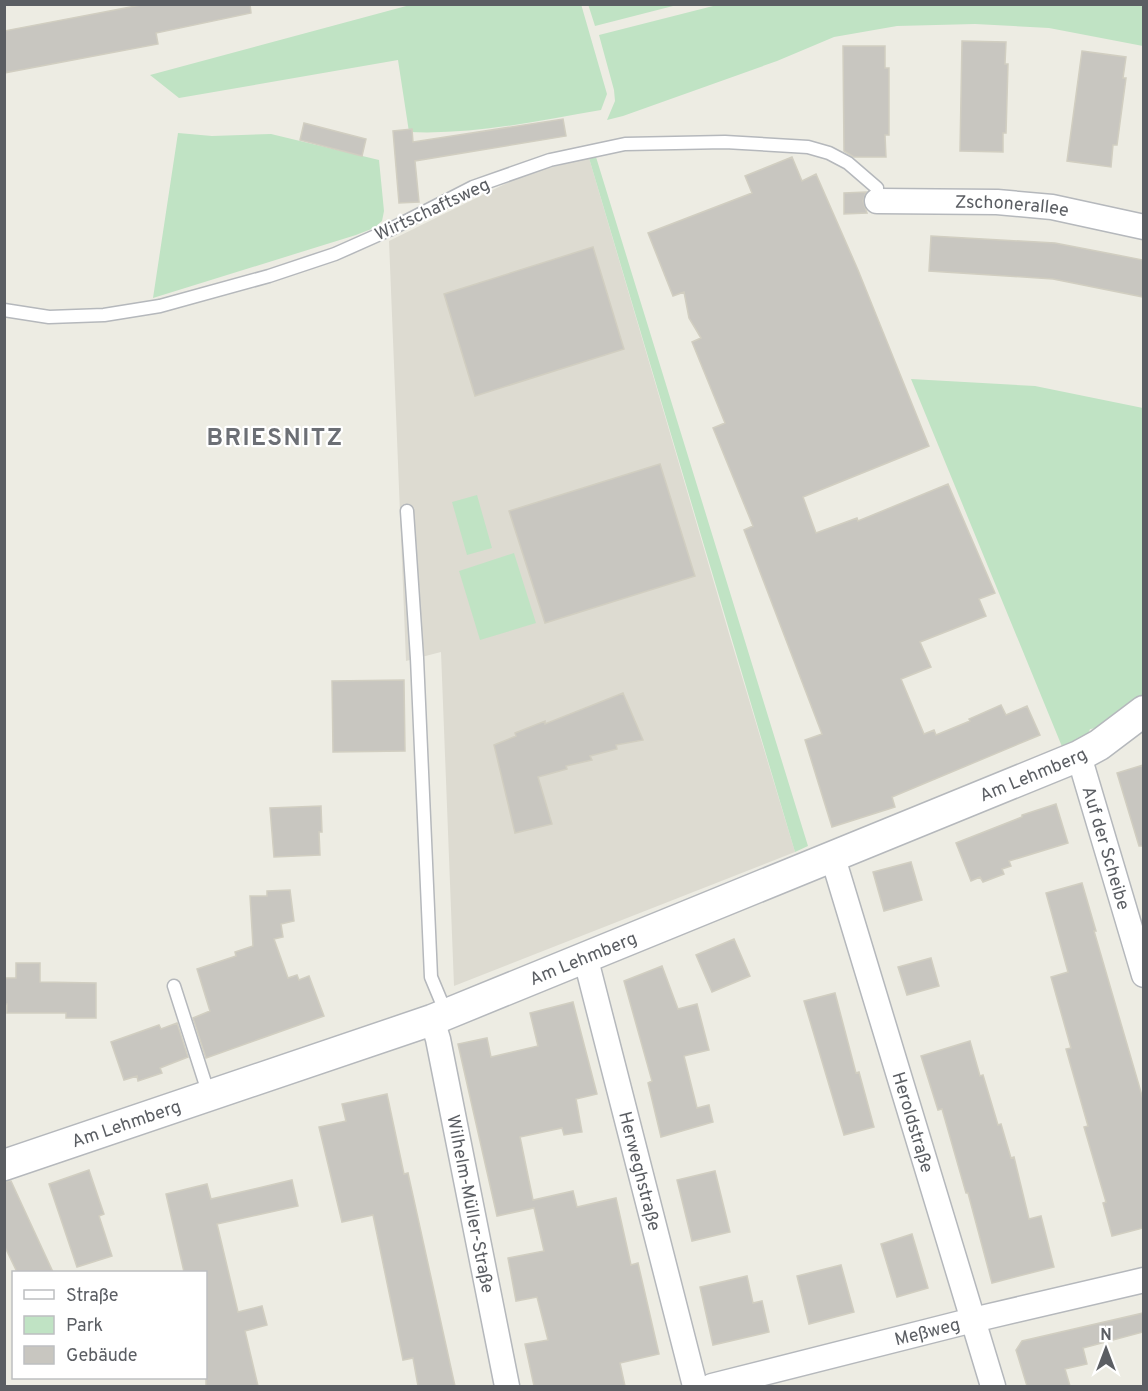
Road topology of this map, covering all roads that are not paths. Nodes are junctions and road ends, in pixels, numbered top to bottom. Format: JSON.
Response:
{"nodes":[{"id":1,"x":877,"y":201,"type":"joint"},
{"id":2,"x":1143,"y":227,"type":"edge"},
{"id":3,"x":4,"y":310,"type":"edge"},
{"id":4,"x":408,"y":511,"type":"dead end"},
{"id":5,"x":1143,"y":711,"type":"edge"},
{"id":6,"x":1079,"y":756,"type":"junction"},
{"id":7,"x":832,"y":858,"type":"junction"},
{"id":8,"x":585,"y":956,"type":"junction"},
{"id":9,"x":1143,"y":975,"type":"edge"},
{"id":10,"x":174,"y":986,"type":"dead end"},
{"id":11,"x":440,"y":1017,"type":"junction"},
{"id":12,"x":209,"y":1095,"type":"junction"},
{"id":13,"x":4,"y":1165,"type":"edge"},
{"id":14,"x":1143,"y":1280,"type":"edge"},
{"id":15,"x":972,"y":1320,"type":"junction"},
{"id":16,"x":507,"y":1386,"type":"edge"},
{"id":17,"x":695,"y":1386,"type":"edge"},
{"id":18,"x":712,"y":1386,"type":"edge"},
{"id":19,"x":993,"y":1386,"type":"edge"}],
"edges":[{"from":1,"to":2,"type":"street","name":"Zschonerallee"},
{"from":1,"to":3,"type":"lane","name":"Wirtschaftsweg"},
{"from":4,"to":11,"type":"lane"},
{"from":5,"to":6,"type":"street","name":"Am Lehmberg"},
{"from":6,"to":7,"type":"street","name":"Am Lehmberg"},
{"from":6,"to":9,"type":"street","name":"Auf der Scheibe"},
{"from":7,"to":8,"type":"street","name":"Am Lehmberg"},
{"from":7,"to":15,"type":"street","name":"Heroldstraße"},
{"from":8,"to":11,"type":"street","name":"Am Lehmberg"},
{"from":8,"to":17,"type":"street","name":"Herweghstraße"},
{"from":10,"to":12,"type":"lane"},
{"from":11,"to":12,"type":"street","name":"Am Lehmberg"},
{"from":11,"to":16,"type":"street","name":"Wilhelm-Müller-Straße"},
{"from":12,"to":13,"type":"street","name":"Am Lehmberg"},
{"from":14,"to":15,"type":"street","name":"Meßweg"},
{"from":15,"to":18,"type":"street","name":"Meßweg"},
{"from":15,"to":19,"type":"street","name":"Heroldstraße"}]}
